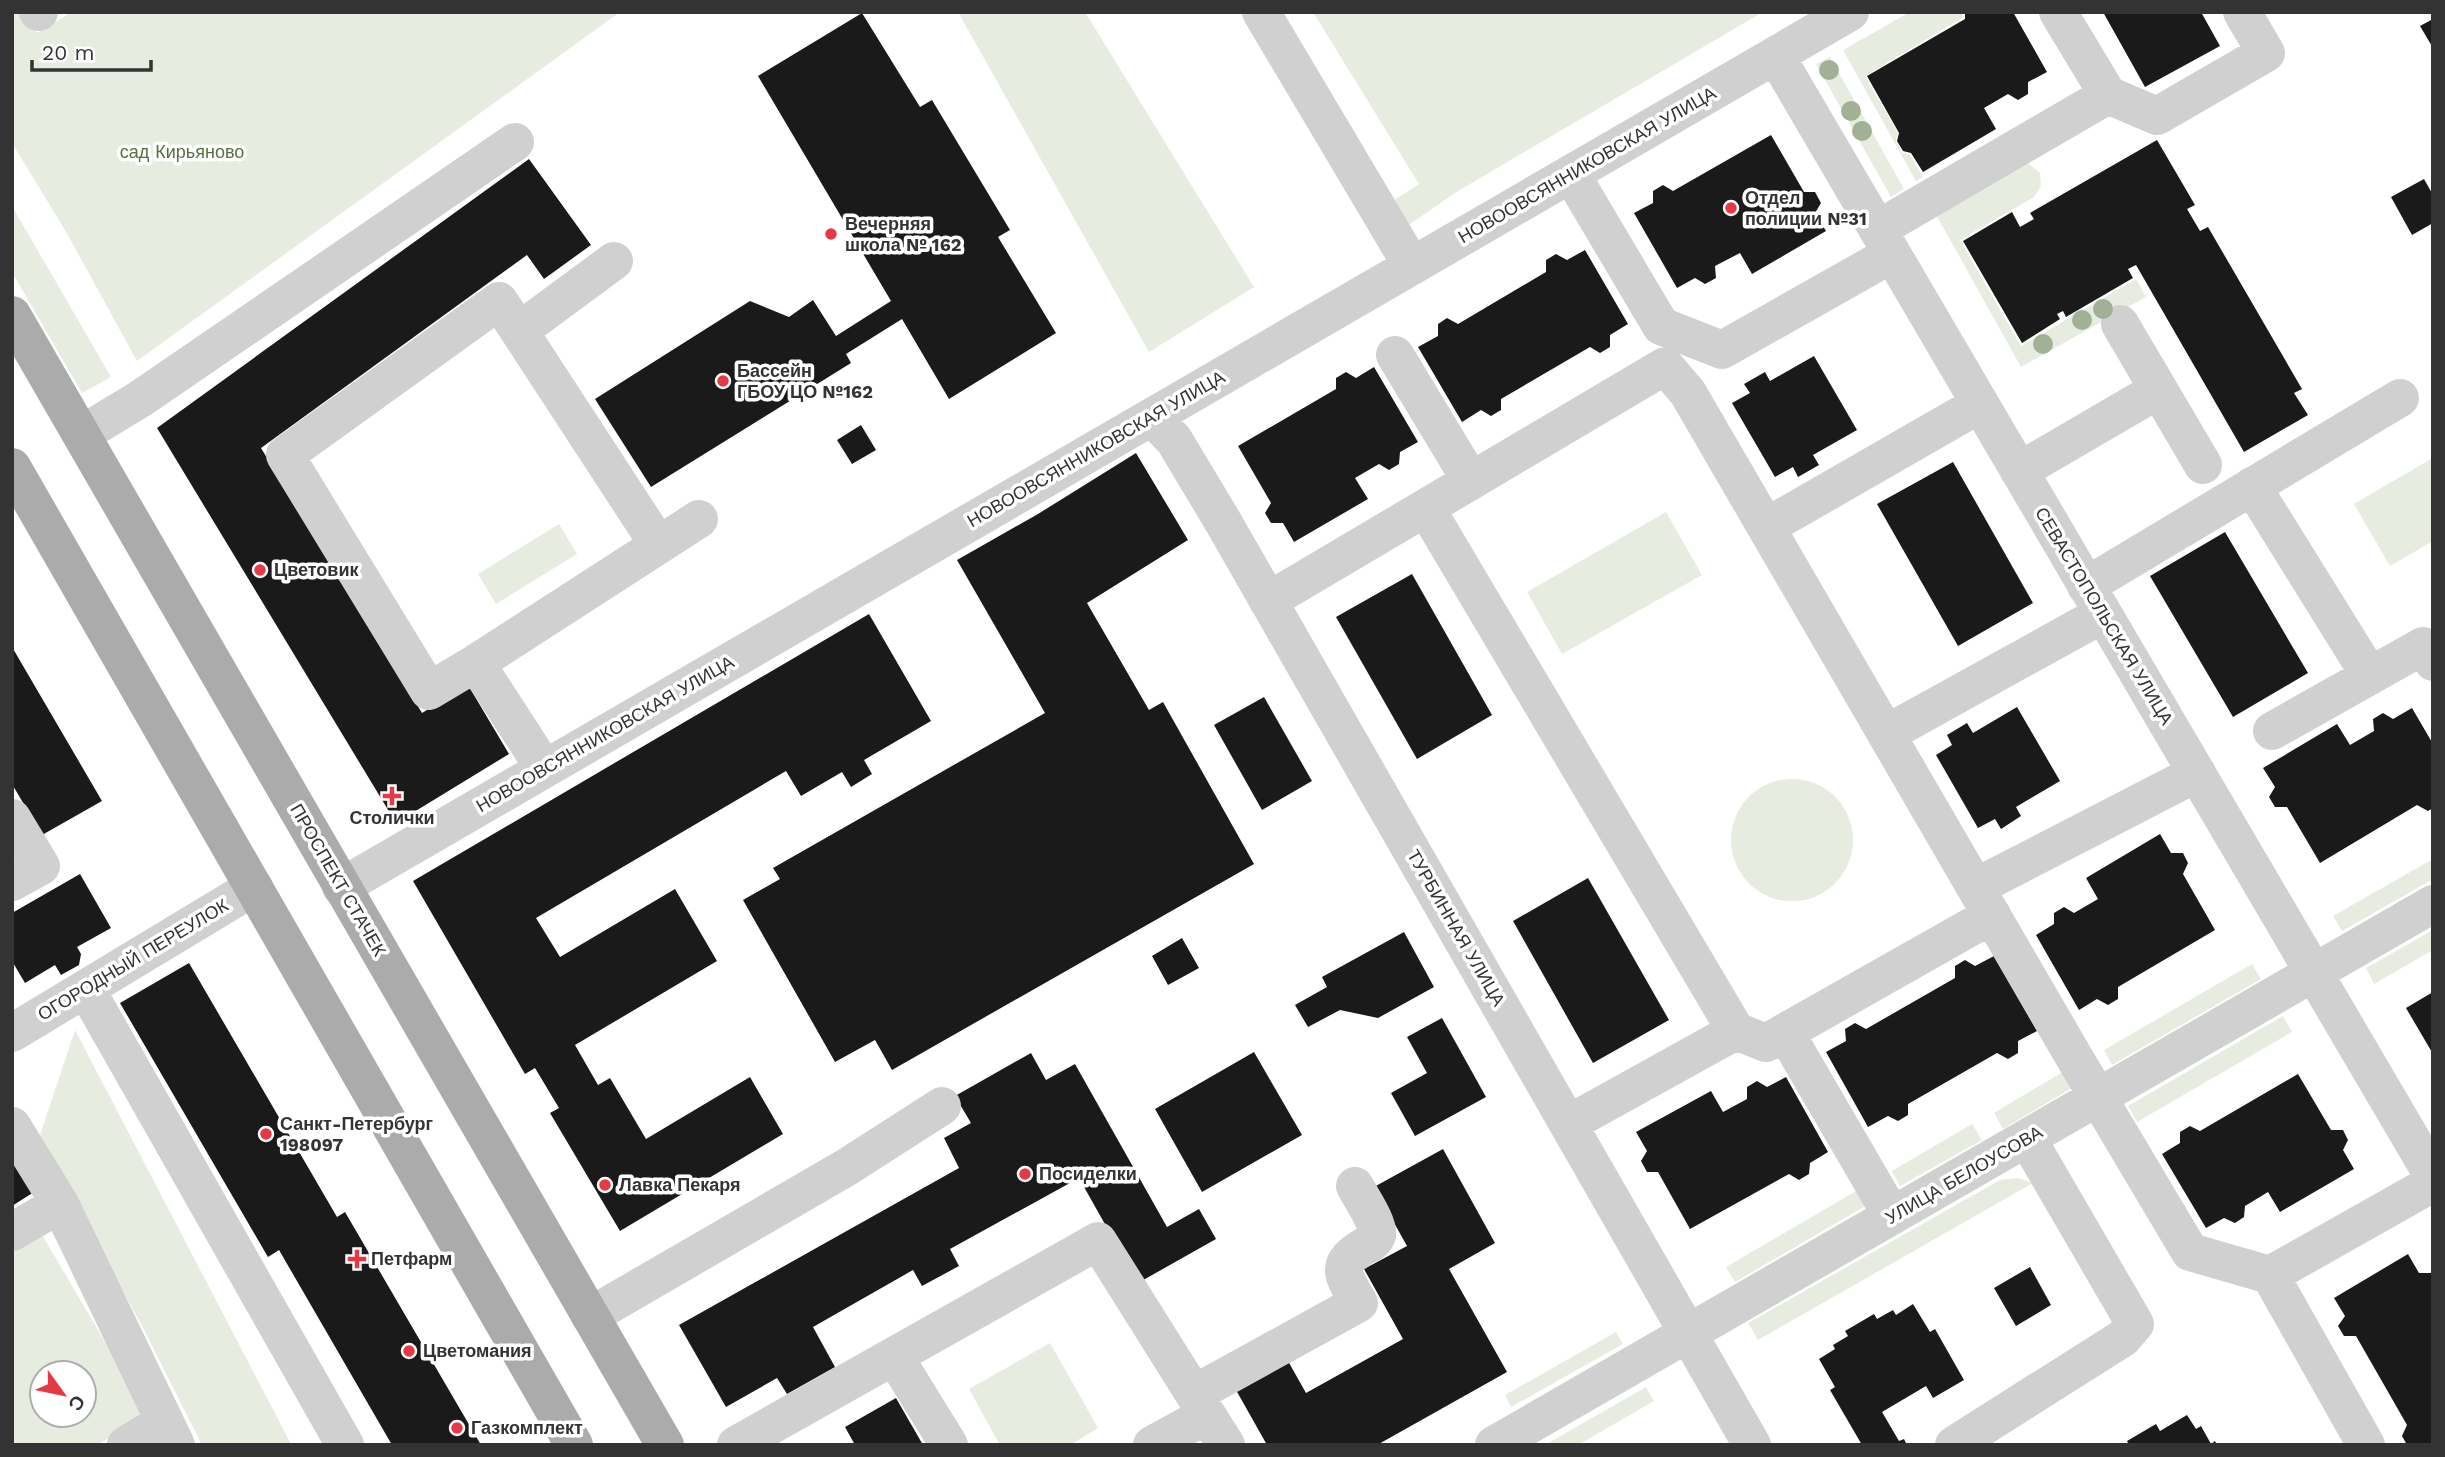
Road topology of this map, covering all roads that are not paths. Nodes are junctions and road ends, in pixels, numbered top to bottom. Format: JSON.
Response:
{"nodes":[{"id":1,"x":1261,"y":12,"type":"edge"},
{"id":2,"x":1850,"y":12,"type":"edge"},
{"id":3,"x":2058,"y":12,"type":"edge"},
{"id":4,"x":2245,"y":13,"type":"edge"},
{"id":5,"x":1776,"y":56,"type":"junction"},
{"id":6,"x":2108,"y":95,"type":"junction"},
{"id":7,"x":515,"y":142,"type":"dead end"},
{"id":8,"x":1571,"y":174,"type":"junction"},
{"id":9,"x":1885,"y":242,"type":"junction"},
{"id":10,"x":614,"y":261,"type":"dead end"},
{"id":11,"x":1412,"y":267,"type":"junction"},
{"id":12,"x":12,"y":315,"type":"edge"},
{"id":13,"x":2120,"y":324,"type":"dead end"},
{"id":14,"x":519,"y":331,"type":"junction"},
{"id":15,"x":1395,"y":355,"type":"dead end"},
{"id":16,"x":2158,"y":390,"type":"junction"},
{"id":17,"x":2400,"y":398,"type":"dead end"},
{"id":18,"x":1980,"y":404,"type":"junction"},
{"id":19,"x":1152,"y":416,"type":"junction"},
{"id":20,"x":82,"y":434,"type":"junction"},
{"id":21,"x":2203,"y":465,"type":"dead end"},
{"id":22,"x":12,"y":467,"type":"edge"},
{"id":23,"x":2019,"y":471,"type":"junction"},
{"id":24,"x":1471,"y":481,"type":"junction"},
{"id":25,"x":2252,"y":486,"type":"junction"},
{"id":26,"x":1426,"y":508,"type":"junction"},
{"id":27,"x":699,"y":519,"type":"dead end"},
{"id":28,"x":1766,"y":527,"type":"junction"},
{"id":29,"x":658,"y":544,"type":"junction"},
{"id":30,"x":2095,"y":600,"type":"junction"},
{"id":31,"x":1268,"y":601,"type":"junction"},
{"id":32,"x":2430,"y":643,"type":"edge"},
{"id":33,"x":476,"y":663,"type":"junction"},
{"id":34,"x":2370,"y":676,"type":"junction"},
{"id":35,"x":2272,"y":731,"type":"dead end"},
{"id":36,"x":1886,"y":734,"type":"junction"},
{"id":37,"x":544,"y":768,"type":"junction"},
{"id":38,"x":2197,"y":772,"type":"junction"},
{"id":39,"x":12,"y":818,"type":"edge"},
{"id":40,"x":12,"y":882,"type":"edge"},
{"id":41,"x":254,"y":887,"type":"junction"},
{"id":42,"x":341,"y":887,"type":"junction"},
{"id":43,"x":1984,"y":901,"type":"junction"},
{"id":44,"x":2433,"y":904,"type":"edge"},
{"id":45,"x":2314,"y":973,"type":"junction"},
{"id":46,"x":86,"y":989,"type":"junction"},
{"id":47,"x":1736,"y":1031,"type":"junction"},
{"id":48,"x":1785,"y":1032,"type":"junction"},
{"id":49,"x":12,"y":1033,"type":"edge"},
{"id":50,"x":2098,"y":1098,"type":"junction"},
{"id":51,"x":942,"y":1106,"type":"dead end"},
{"id":52,"x":1568,"y":1124,"type":"junction"},
{"id":53,"x":12,"y":1126,"type":"edge"},
{"id":54,"x":2028,"y":1138,"type":"junction"},
{"id":55,"x":2433,"y":1176,"type":"edge"},
{"id":56,"x":2433,"y":1183,"type":"edge"},
{"id":57,"x":1354,"y":1186,"type":"dead end"},
{"id":58,"x":60,"y":1204,"type":"junction"},
{"id":59,"x":1892,"y":1216,"type":"junction"},
{"id":60,"x":12,"y":1232,"type":"edge"},
{"id":61,"x":2270,"y":1275,"type":"junction"},
{"id":62,"x":590,"y":1316,"type":"junction"},
{"id":63,"x":1688,"y":1333,"type":"junction"},
{"id":64,"x":894,"y":1356,"type":"junction"},
{"id":65,"x":1209,"y":1418,"type":"edge"},
{"id":66,"x":170,"y":1433,"type":"edge"},
{"id":67,"x":126,"y":1445,"type":"edge"},
{"id":68,"x":345,"y":1445,"type":"edge"},
{"id":69,"x":574,"y":1445,"type":"edge"},
{"id":70,"x":665,"y":1445,"type":"edge"},
{"id":71,"x":736,"y":1445,"type":"edge"},
{"id":72,"x":949,"y":1445,"type":"edge"},
{"id":73,"x":1152,"y":1445,"type":"edge"},
{"id":74,"x":1494,"y":1445,"type":"edge"},
{"id":75,"x":1752,"y":1445,"type":"edge"},
{"id":76,"x":1954,"y":1445,"type":"edge"},
{"id":77,"x":2365,"y":1445,"type":"edge"}],
"edges":[{"from":1,"to":11,"type":"street"},
{"from":2,"to":5,"type":"street","name":"НОВООВСЯННИКОВСКАЯ УЛИЦА"},
{"from":3,"to":6,"type":"street"},
{"from":4,"to":6,"type":"street"},
{"from":5,"to":8,"type":"street","name":"НОВООВСЯННИКОВСКАЯ УЛИЦА"},
{"from":5,"to":9,"type":"street","name":"СЕВАСТОПОЛЬСКАЯ УЛИЦА"},
{"from":6,"to":9,"type":"street"},
{"from":7,"to":20,"type":"street"},
{"from":8,"to":9,"type":"street"},
{"from":8,"to":11,"type":"street","name":"НОВООВСЯННИКОВСКАЯ УЛИЦА"},
{"from":9,"to":18,"type":"street","name":"СЕВАСТОПОЛЬСКАЯ УЛИЦА"},
{"from":10,"to":14,"type":"street"},
{"from":11,"to":19,"type":"street","name":"НОВООВСЯННИКОВСКАЯ УЛИЦА"},
{"from":12,"to":20,"type":"main road","name":"ПРОСПЕКТ СТАЧЕК"},
{"from":13,"to":16,"type":"street"},
{"from":14,"to":29,"type":"street"},
{"from":14,"to":33,"type":"street"},
{"from":15,"to":24,"type":"street"},
{"from":16,"to":21,"type":"street"},
{"from":16,"to":23,"type":"street"},
{"from":17,"to":25,"type":"street"},
{"from":18,"to":23,"type":"street","name":"СЕВАСТОПОЛЬСКАЯ УЛИЦА"},
{"from":18,"to":28,"type":"street"},
{"from":19,"to":31,"type":"street","name":"ТУРБИННАЯ УЛИЦА"},
{"from":19,"to":37,"type":"street","name":"НОВООВСЯННИКОВСКАЯ УЛИЦА"},
{"from":20,"to":42,"type":"main road","name":"ПРОСПЕКТ СТАЧЕК"},
{"from":22,"to":41,"type":"main road"},
{"from":23,"to":30,"type":"street","name":"СЕВАСТОПОЛЬСКАЯ УЛИЦА"},
{"from":24,"to":26,"type":"street"},
{"from":24,"to":28,"type":"street"},
{"from":25,"to":30,"type":"street"},
{"from":25,"to":34,"type":"street"},
{"from":26,"to":31,"type":"street"},
{"from":26,"to":47,"type":"street"},
{"from":27,"to":29,"type":"street"},
{"from":28,"to":36,"type":"street"},
{"from":29,"to":33,"type":"street"},
{"from":30,"to":36,"type":"street"},
{"from":30,"to":38,"type":"street","name":"СЕВАСТОПОЛЬСКАЯ УЛИЦА"},
{"from":31,"to":52,"type":"street","name":"ТУРБИННАЯ УЛИЦА"},
{"from":32,"to":34,"type":"street"},
{"from":33,"to":37,"type":"street"},
{"from":34,"to":35,"type":"street"},
{"from":36,"to":43,"type":"street"},
{"from":37,"to":42,"type":"street","name":"НОВООВСЯННИКОВСКАЯ УЛИЦА"},
{"from":38,"to":43,"type":"street"},
{"from":38,"to":45,"type":"street","name":"СЕВАСТОПОЛЬСКАЯ УЛИЦА"},
{"from":39,"to":40,"type":"street"},
{"from":41,"to":46,"type":"street","name":"ОГОРОДНЫЙ ПЕРЕУЛОК"},
{"from":41,"to":69,"type":"main road"},
{"from":42,"to":62,"type":"main road","name":"ПРОСПЕКТ СТАЧЕК"},
{"from":43,"to":48,"type":"street"},
{"from":43,"to":50,"type":"street"},
{"from":44,"to":45,"type":"street","name":"УЛИЦА БЕЛОУСОВА"},
{"from":45,"to":50,"type":"street","name":"УЛИЦА БЕЛОУСОВА"},
{"from":45,"to":55,"type":"street","name":"СЕВАСТОПОЛЬСКАЯ УЛИЦА"},
{"from":46,"to":49,"type":"street","name":"ОГОРОДНЫЙ ПЕРЕУЛОК"},
{"from":46,"to":68,"type":"street"},
{"from":47,"to":48,"type":"street"},
{"from":47,"to":52,"type":"street"},
{"from":48,"to":59,"type":"street"},
{"from":50,"to":54,"type":"street","name":"УЛИЦА БЕЛОУСОВА"},
{"from":50,"to":61,"type":"street"},
{"from":51,"to":62,"type":"street"},
{"from":52,"to":63,"type":"street","name":"ТУРБИННАЯ УЛИЦА"},
{"from":53,"to":58,"type":"street"},
{"from":54,"to":59,"type":"street","name":"УЛИЦА БЕЛОУСОВА"},
{"from":54,"to":76,"type":"street"},
{"from":56,"to":61,"type":"street"},
{"from":57,"to":65,"type":"street"},
{"from":58,"to":60,"type":"street"},
{"from":58,"to":66,"type":"street"},
{"from":59,"to":63,"type":"street","name":"УЛИЦА БЕЛОУСОВА"},
{"from":61,"to":77,"type":"street"},
{"from":62,"to":70,"type":"main road","name":"ПРОСПЕКТ СТАЧЕК"},
{"from":63,"to":74,"type":"street","name":"УЛИЦА БЕЛОУСОВА"},
{"from":63,"to":75,"type":"street","name":"ТУРБИННАЯ УЛИЦА"},
{"from":64,"to":65,"type":"street"},
{"from":64,"to":71,"type":"street"},
{"from":64,"to":72,"type":"street"},
{"from":65,"to":73,"type":"street"},
{"from":66,"to":67,"type":"street"}]}
